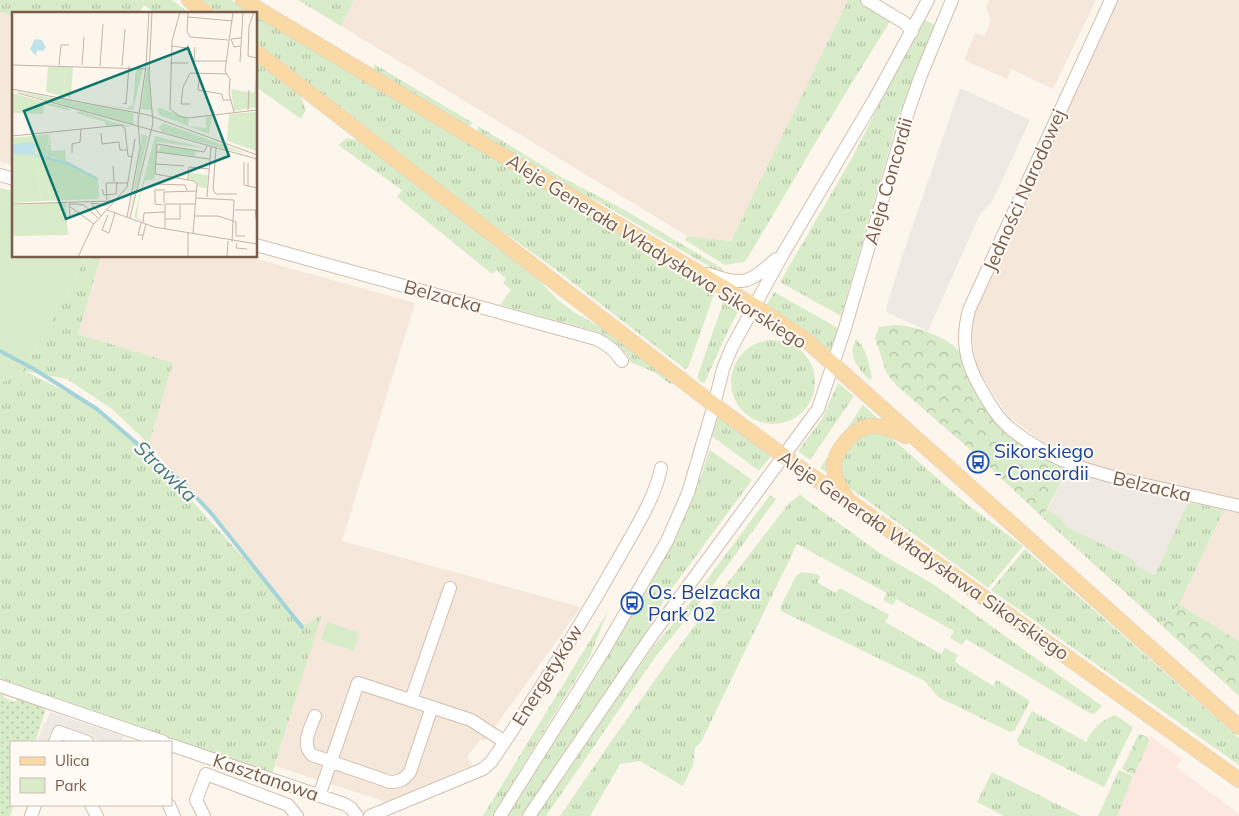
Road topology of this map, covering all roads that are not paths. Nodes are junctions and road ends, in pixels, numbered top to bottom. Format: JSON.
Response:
{"nodes":[{"id":1,"x":189,"y":0,"type":"edge"},
{"id":2,"x":244,"y":0,"type":"edge"},
{"id":3,"x":867,"y":0,"type":"edge"},
{"id":4,"x":928,"y":0,"type":"edge"},
{"id":5,"x":952,"y":0,"type":"edge"},
{"id":6,"x":1111,"y":0,"type":"edge"},
{"id":7,"x":204,"y":12,"type":"edge"},
{"id":8,"x":912,"y":32,"type":"junction"},
{"id":9,"x":258,"y":54,"type":"edge"},
{"id":10,"x":258,"y":246,"type":"edge"},
{"id":11,"x":784,"y":252,"type":"junction"},
{"id":12,"x":690,"y":268,"type":"junction"},
{"id":13,"x":754,"y":307,"type":"junction"},
{"id":14,"x":622,"y":361,"type":"dead end"},
{"id":15,"x":833,"y":365,"type":"junction"},
{"id":16,"x":978,"y":384,"type":"joint"},
{"id":17,"x":714,"y":405,"type":"junction"},
{"id":18,"x":925,"y":447,"type":"junction"},
{"id":19,"x":783,"y":456,"type":"junction"},
{"id":20,"x":661,"y":468,"type":"dead end"},
{"id":21,"x":849,"y":501,"type":"junction"},
{"id":22,"x":1239,"y":506,"type":"edge"},
{"id":23,"x":450,"y":588,"type":"dead end"},
{"id":24,"x":0,"y":686,"type":"edge"},
{"id":25,"x":412,"y":700,"type":"junction"},
{"id":26,"x":432,"y":707,"type":"junction"},
{"id":27,"x":315,"y":716,"type":"dead end"},
{"id":28,"x":1239,"y":726,"type":"edge"},
{"id":29,"x":55,"y":741,"type":"edge"},
{"id":30,"x":84,"y":741,"type":"edge"},
{"id":31,"x":161,"y":741,"type":"edge"},
{"id":32,"x":505,"y":742,"type":"junction"},
{"id":33,"x":172,"y":745,"type":"edge"},
{"id":34,"x":331,"y":763,"type":"junction"},
{"id":35,"x":1239,"y":780,"type":"edge"},
{"id":36,"x":319,"y":796,"type":"junction"},
{"id":37,"x":204,"y":816,"type":"edge"},
{"id":38,"x":297,"y":816,"type":"edge"},
{"id":39,"x":357,"y":816,"type":"edge"},
{"id":40,"x":370,"y":816,"type":"edge"},
{"id":41,"x":500,"y":816,"type":"edge"},
{"id":42,"x":529,"y":816,"type":"edge"}],
"edges":[{"from":1,"to":7,"type":"main road"},
{"from":2,"to":12,"type":"main road","name":"Aleje Generała Władysława Sikorskiego"},
{"from":3,"to":8,"type":"street"},
{"from":4,"to":8,"type":"street","name":"Aleja Concordii"},
{"from":5,"to":15,"type":"street","name":"Aleja Concordii"},
{"from":6,"to":16,"type":"street","name":"Jedności Narodowej"},
{"from":8,"to":11,"type":"street","name":"Aleja Concordii"},
{"from":9,"to":17,"type":"main road","name":"Aleje Generała Władysława Sikorskiego"},
{"from":10,"to":14,"type":"street","name":"Belzacka"},
{"from":11,"to":12,"type":"street"},
{"from":11,"to":13,"type":"street","name":"Aleja Concordii"},
{"from":12,"to":13,"type":"main road","name":"Aleje Generała Władysława Sikorskiego"},
{"from":13,"to":15,"type":"main road","name":"Aleje Generała Władysława Sikorskiego"},
{"from":13,"to":17,"type":"street","name":"Aleja Concordii"},
{"from":15,"to":18,"type":"main road","name":"Aleje Generała Władysława Sikorskiego"},
{"from":15,"to":19,"type":"street","name":"Aleja Concordii"},
{"from":16,"to":22,"type":"street","name":"Belzacka"},
{"from":17,"to":19,"type":"main road","name":"Aleje Generała Władysława Sikorskiego"},
{"from":17,"to":41,"type":"street","name":"Aleja Concordii"},
{"from":18,"to":21,"type":"main road"},
{"from":18,"to":28,"type":"main road","name":"Aleje Generała Władysława Sikorskiego"},
{"from":19,"to":21,"type":"main road","name":"Aleje Generała Władysława Sikorskiego"},
{"from":19,"to":42,"type":"street","name":"Aleja Concordii"},
{"from":20,"to":32,"type":"street","name":"Energetyków"},
{"from":21,"to":35,"type":"main road","name":"Aleje Generała Władysława Sikorskiego"},
{"from":23,"to":25,"type":"street"},
{"from":24,"to":31,"type":"street"},
{"from":25,"to":26,"type":"street"},
{"from":25,"to":34,"type":"street"},
{"from":26,"to":32,"type":"street"},
{"from":26,"to":34,"type":"street"},
{"from":27,"to":34,"type":"street"},
{"from":29,"to":30,"type":"street"},
{"from":32,"to":40,"type":"street","name":"Energetyków"},
{"from":33,"to":36,"type":"street","name":"Kasztanowa"},
{"from":34,"to":36,"type":"street"},
{"from":36,"to":39,"type":"street","name":"Kasztanowa"},
{"from":37,"to":38,"type":"street"}]}
